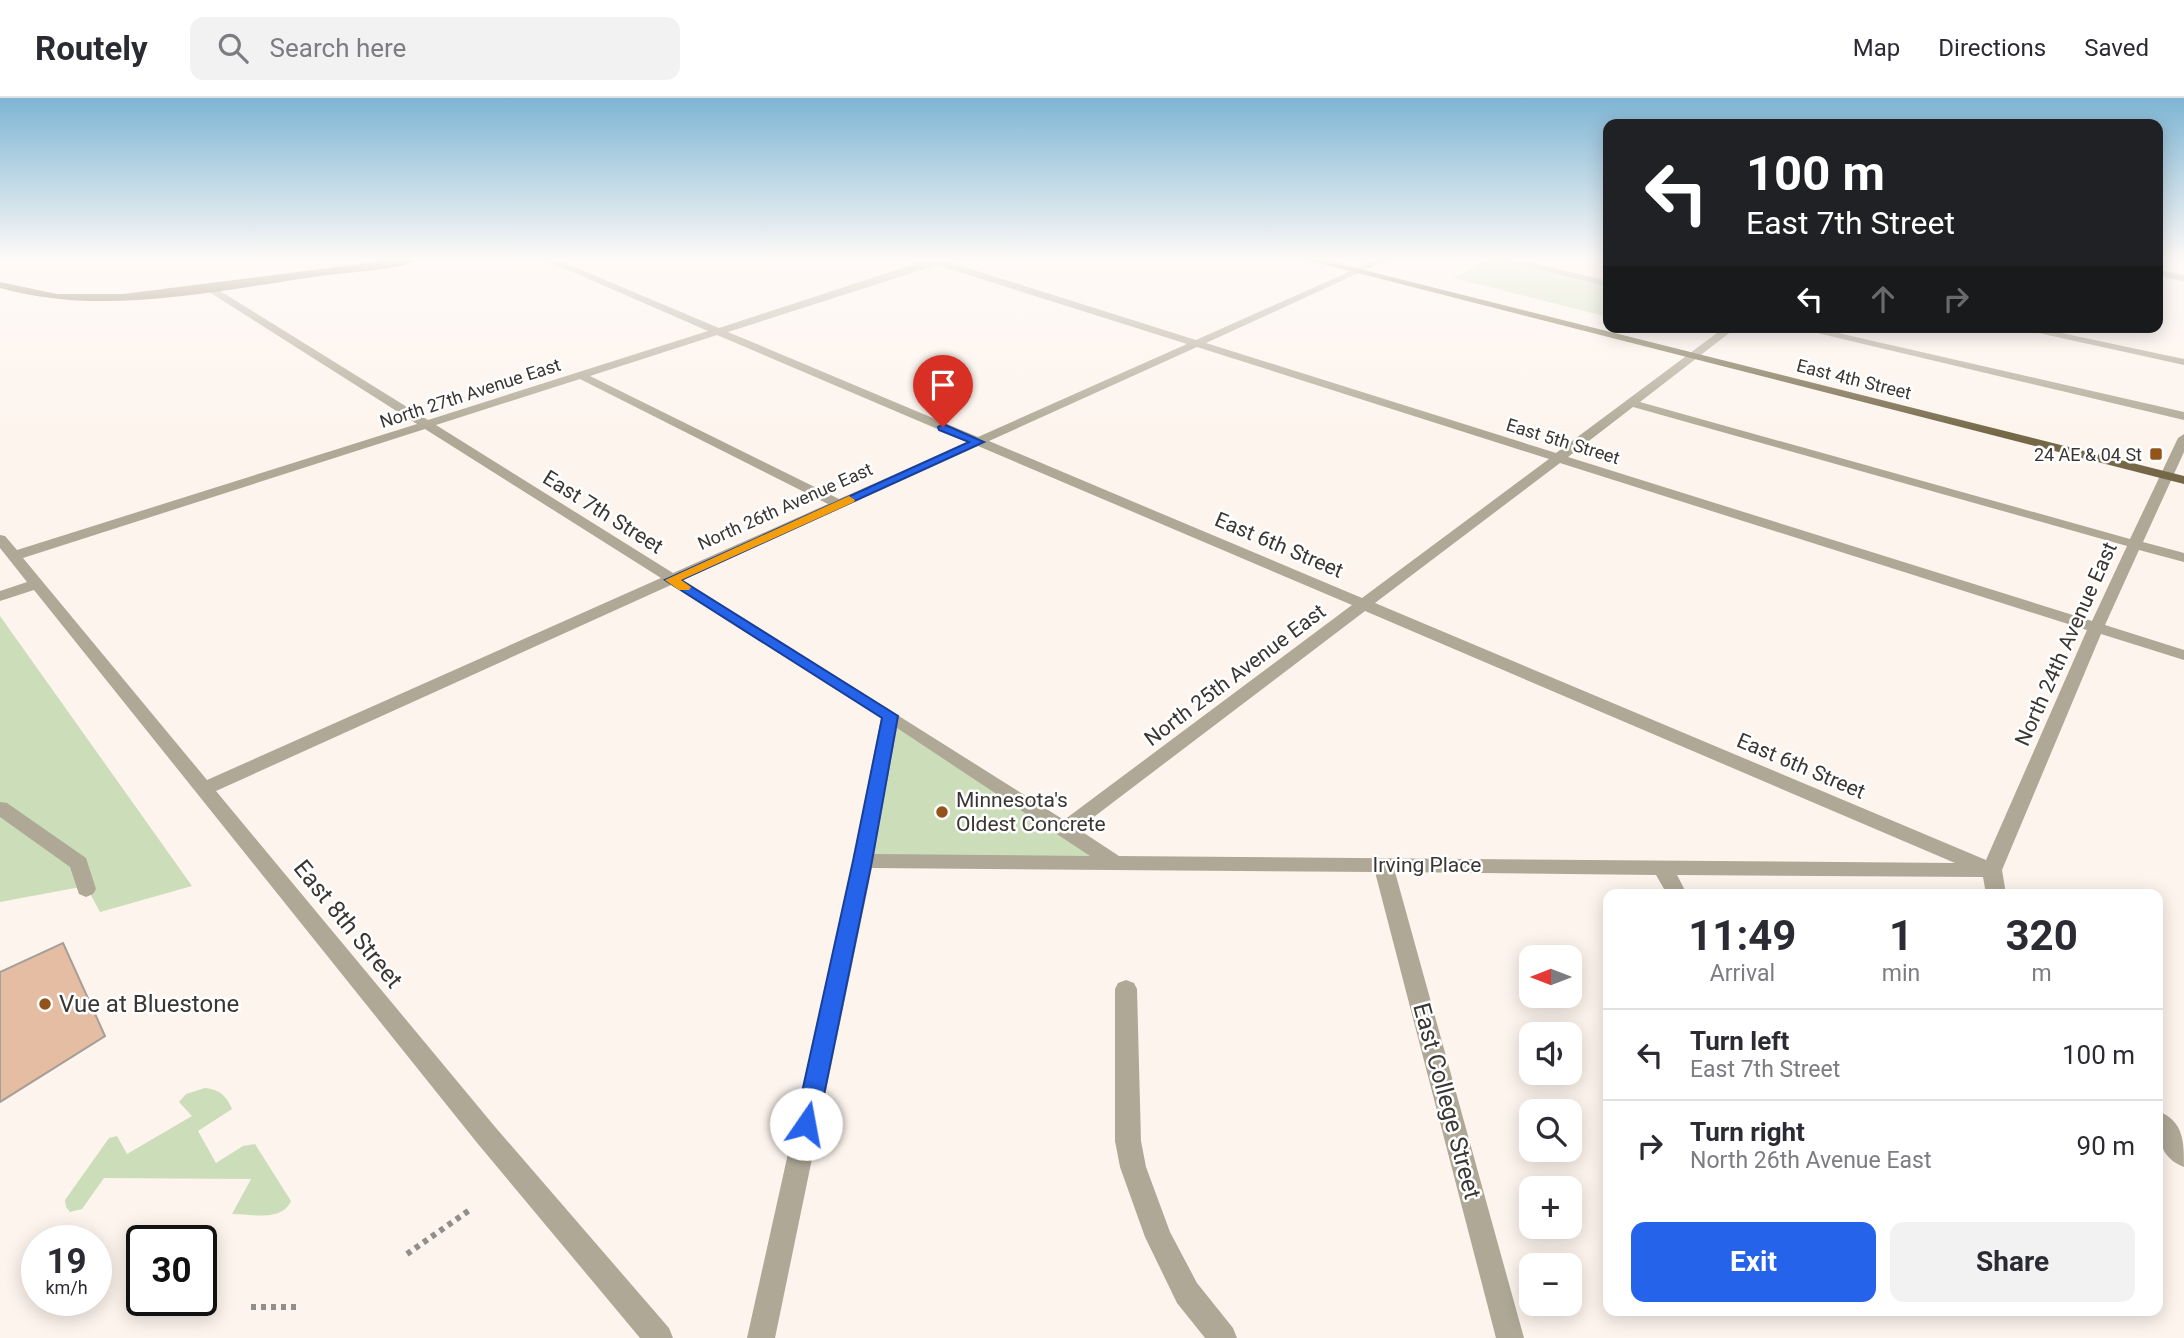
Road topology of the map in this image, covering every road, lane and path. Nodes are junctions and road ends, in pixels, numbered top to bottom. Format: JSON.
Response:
{"nodes":[{"id":1,"x":256,"y":318,"type":"edge"},
{"id":2,"x":683,"y":318,"type":"edge"},
{"id":3,"x":759,"y":318,"type":"edge"},
{"id":4,"x":1114,"y":318,"type":"edge"},
{"id":5,"x":1254,"y":318,"type":"edge"},
{"id":6,"x":1540,"y":318,"type":"edge"},
{"id":7,"x":716,"y":332,"type":"junction"},
{"id":8,"x":1724,"y":333,"type":"edge"},
{"id":9,"x":1823,"y":333,"type":"edge"},
{"id":10,"x":2046,"y":333,"type":"edge"},
{"id":11,"x":1196,"y":344,"type":"junction"},
{"id":12,"x":1692,"y":356,"type":"junction"},
{"id":13,"x":2184,"y":362,"type":"edge"},
{"id":14,"x":582,"y":376,"type":"junction"},
{"id":15,"x":1632,"y":403,"type":"junction"},
{"id":16,"x":2184,"y":416,"type":"edge"},
{"id":17,"x":426,"y":426,"type":"junction"},
{"id":18,"x":2184,"y":438,"type":"edge"},
{"id":19,"x":978,"y":442,"type":"junction"},
{"id":20,"x":1558,"y":458,"type":"junction"},
{"id":21,"x":2166,"y":476,"type":"junction"},
{"id":22,"x":2184,"y":480,"type":"edge"},
{"id":23,"x":839,"y":504,"type":"junction"},
{"id":24,"x":0,"y":539,"type":"edge"},
{"id":25,"x":2135,"y":544,"type":"junction"},
{"id":26,"x":14,"y":556,"type":"junction"},
{"id":27,"x":2184,"y":558,"type":"edge"},
{"id":28,"x":671,"y":580,"type":"junction"},
{"id":29,"x":37,"y":584,"type":"junction"},
{"id":30,"x":0,"y":596,"type":"edge"},
{"id":31,"x":1365,"y":604,"type":"junction"},
{"id":32,"x":2096,"y":628,"type":"junction"},
{"id":33,"x":2184,"y":655,"type":"edge"},
{"id":34,"x":890,"y":716,"type":"junction"},
{"id":35,"x":204,"y":789,"type":"junction"},
{"id":36,"x":0,"y":808,"type":"edge"},
{"id":37,"x":1064,"y":830,"type":"junction"},
{"id":38,"x":863,"y":861,"type":"junction"},
{"id":39,"x":1116,"y":863,"type":"junction"},
{"id":40,"x":1383,"y":865,"type":"junction"},
{"id":41,"x":1662,"y":867,"type":"junction"},
{"id":42,"x":1992,"y":870,"type":"junction"},
{"id":43,"x":86,"y":889,"type":"dead end"},
{"id":44,"x":1674,"y":889,"type":"edge"},
{"id":45,"x":1995,"y":889,"type":"edge"},
{"id":46,"x":1126,"y":989,"type":"dead end"},
{"id":47,"x":2163,"y":1128,"type":"edge"},
{"id":48,"x":2184,"y":1155,"type":"edge"},
{"id":49,"x":471,"y":1209,"type":"dead end"},
{"id":50,"x":407,"y":1254,"type":"dead end"},
{"id":51,"x":251,"y":1307,"type":"dead end"},
{"id":52,"x":296,"y":1307,"type":"dead end"},
{"id":53,"x":659,"y":1338,"type":"edge"},
{"id":54,"x":761,"y":1338,"type":"edge"},
{"id":55,"x":1223,"y":1338,"type":"edge"},
{"id":56,"x":1510,"y":1338,"type":"edge"}],
"edges":[{"from":1,"to":17,"type":"street","name":"East 7th Street"},
{"from":2,"to":7,"type":"street","name":"East 6th Street"},
{"from":3,"to":7,"type":"street","name":"North 27th Avenue East"},
{"from":4,"to":11,"type":"street","name":"East 5th Street"},
{"from":5,"to":11,"type":"street","name":"North 26th Avenue East"},
{"from":6,"to":12,"type":"main road","name":"East 4th Street"},
{"from":7,"to":14,"type":"street","name":"North 27th Avenue East"},
{"from":7,"to":19,"type":"street","name":"East 6th Street"},
{"from":8,"to":12,"type":"street","name":"North 25th Avenue East"},
{"from":9,"to":16,"type":"street"},
{"from":10,"to":13,"type":"street"},
{"from":11,"to":19,"type":"street","name":"North 26th Avenue East"},
{"from":11,"to":20,"type":"street","name":"East 5th Street"},
{"from":12,"to":15,"type":"street","name":"North 25th Avenue East"},
{"from":12,"to":21,"type":"main road","name":"East 4th Street"},
{"from":14,"to":17,"type":"street","name":"North 27th Avenue East"},
{"from":14,"to":23,"type":"street"},
{"from":15,"to":20,"type":"street","name":"North 25th Avenue East"},
{"from":15,"to":25,"type":"street"},
{"from":17,"to":26,"type":"street","name":"North 27th Avenue East"},
{"from":17,"to":28,"type":"street","name":"East 7th Street"},
{"from":18,"to":21,"type":"street","name":"North 24th Avenue East"},
{"from":19,"to":23,"type":"street","name":"North 26th Avenue East"},
{"from":19,"to":31,"type":"street","name":"East 6th Street"},
{"from":20,"to":31,"type":"street","name":"North 25th Avenue East"},
{"from":20,"to":32,"type":"street","name":"East 5th Street"},
{"from":21,"to":22,"type":"main road","name":"East 4th Street"},
{"from":21,"to":25,"type":"street","name":"North 24th Avenue East"},
{"from":23,"to":28,"type":"street","name":"North 26th Avenue East"},
{"from":24,"to":26,"type":"street","name":"East 8th Street"},
{"from":25,"to":27,"type":"street"},
{"from":25,"to":32,"type":"street","name":"North 24th Avenue East"},
{"from":26,"to":29,"type":"street","name":"East 8th Street"},
{"from":28,"to":34,"type":"street","name":"East 7th Street"},
{"from":28,"to":35,"type":"street","name":"North 26th Avenue East"},
{"from":29,"to":30,"type":"street"},
{"from":29,"to":35,"type":"street","name":"East 8th Street"},
{"from":31,"to":37,"type":"street","name":"North 25th Avenue East"},
{"from":31,"to":42,"type":"street","name":"East 6th Street"},
{"from":32,"to":33,"type":"street","name":"East 5th Street"},
{"from":32,"to":42,"type":"street","name":"North 24th Avenue East"},
{"from":34,"to":37,"type":"street","name":"East 7th Street"},
{"from":34,"to":38,"type":"street"},
{"from":35,"to":53,"type":"street","name":"East 8th Street"},
{"from":36,"to":43,"type":"street"},
{"from":37,"to":39,"type":"street","name":"East 7th Street"},
{"from":38,"to":39,"type":"street","name":"Irving Place"},
{"from":38,"to":54,"type":"street"},
{"from":39,"to":40,"type":"street","name":"Irving Place"},
{"from":40,"to":41,"type":"street","name":"Irving Place"},
{"from":40,"to":56,"type":"street","name":"East College Street"},
{"from":41,"to":42,"type":"street","name":"Irving Place"},
{"from":41,"to":44,"type":"street"},
{"from":42,"to":45,"type":"street"},
{"from":46,"to":55,"type":"street"},
{"from":47,"to":48,"type":"street"},
{"from":49,"to":50,"type":"path"},
{"from":51,"to":52,"type":"path"}]}
